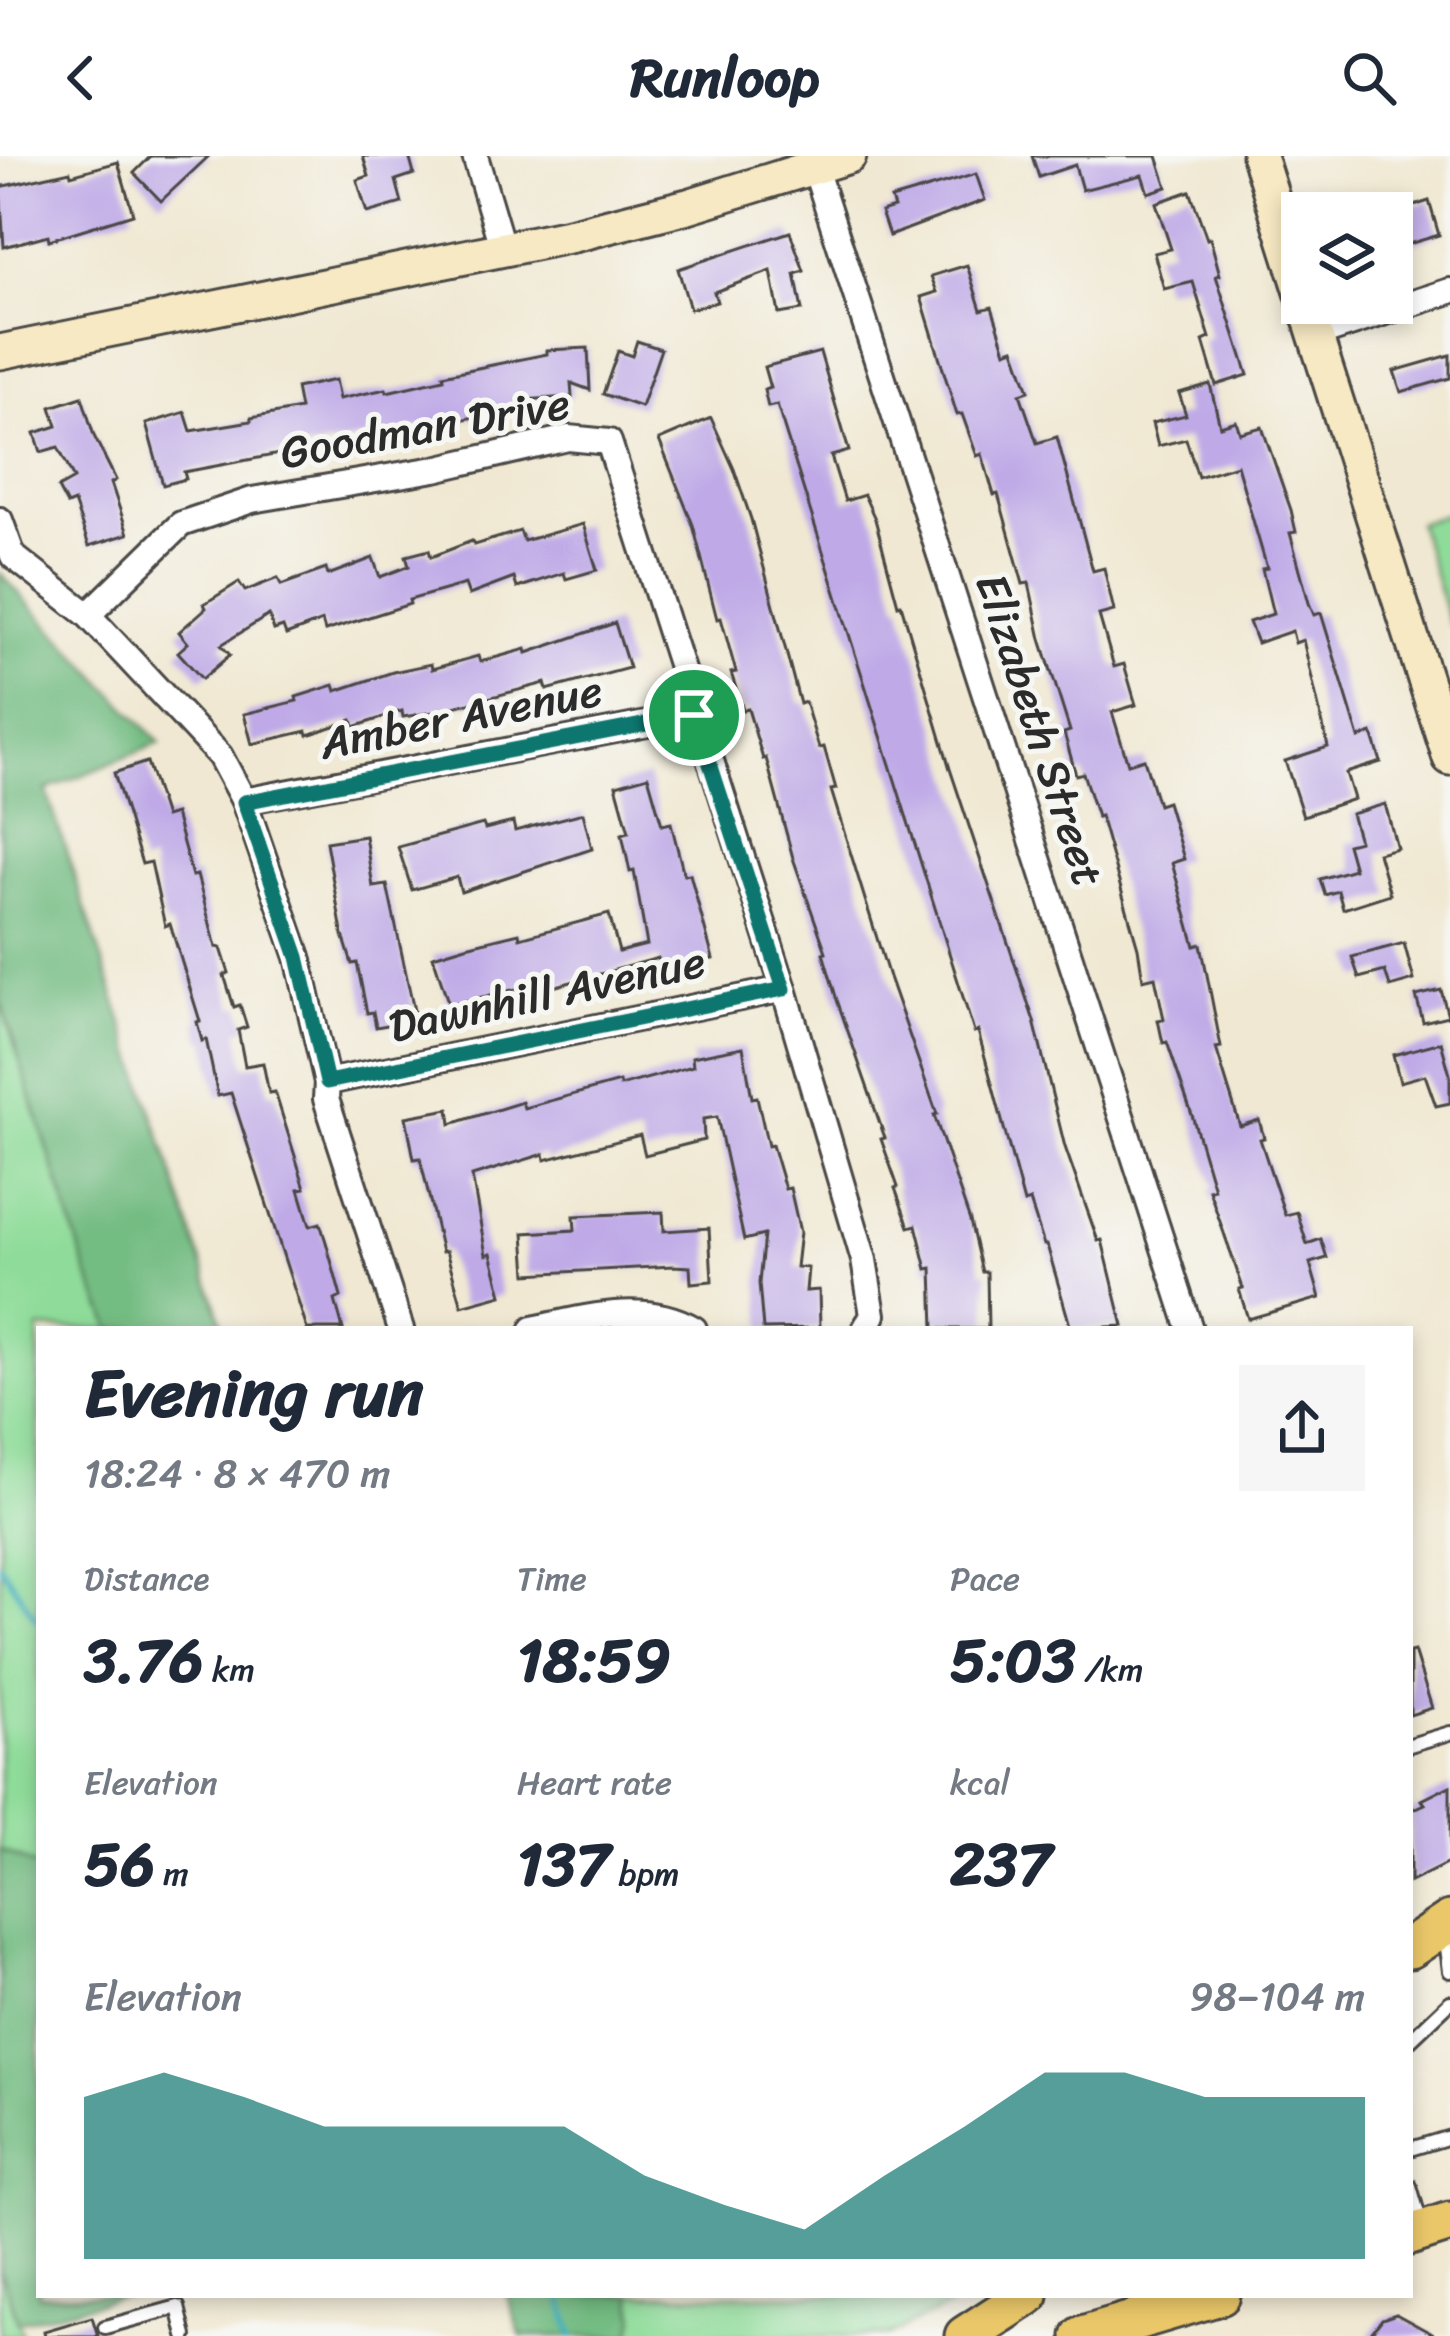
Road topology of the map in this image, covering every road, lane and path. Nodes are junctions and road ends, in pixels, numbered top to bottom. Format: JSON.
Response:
{"nodes":[{"id":1,"x":475,"y":156,"type":"edge"},
{"id":2,"x":849,"y":156,"type":"edge"},
{"id":3,"x":1259,"y":156,"type":"edge"},
{"id":4,"x":813,"y":161,"type":"edge"},
{"id":5,"x":1281,"y":226,"type":"edge"},
{"id":6,"x":503,"y":250,"type":"junction"},
{"id":7,"x":1450,"y":291,"type":"edge"},
{"id":8,"x":1413,"y":298,"type":"edge"},
{"id":9,"x":1313,"y":324,"type":"edge"},
{"id":10,"x":0,"y":352,"type":"edge"},
{"id":11,"x":0,"y":520,"type":"edge"},
{"id":12,"x":88,"y":615,"type":"junction"},
{"id":13,"x":694,"y":715,"type":"junction"},
{"id":14,"x":1450,"y":758,"type":"edge"},
{"id":15,"x":244,"y":802,"type":"junction"},
{"id":16,"x":784,"y":989,"type":"junction"},
{"id":17,"x":327,"y":1082,"type":"junction"},
{"id":18,"x":400,"y":1326,"type":"edge"},
{"id":19,"x":547,"y":1326,"type":"edge"},
{"id":20,"x":688,"y":1326,"type":"edge"},
{"id":21,"x":868,"y":1326,"type":"edge"},
{"id":22,"x":1189,"y":1326,"type":"edge"},
{"id":23,"x":1450,"y":1733,"type":"edge"},
{"id":24,"x":1413,"y":1744,"type":"edge"},
{"id":25,"x":1426,"y":1936,"type":"edge"},
{"id":26,"x":1450,"y":1971,"type":"edge"},
{"id":27,"x":1450,"y":2002,"type":"edge"},
{"id":28,"x":1413,"y":2037,"type":"edge"},
{"id":29,"x":1450,"y":2137,"type":"edge"},
{"id":30,"x":1413,"y":2148,"type":"edge"},
{"id":31,"x":1413,"y":2193,"type":"edge"},
{"id":32,"x":1428,"y":2230,"type":"edge"},
{"id":33,"x":1023,"y":2298,"type":"edge"},
{"id":34,"x":1210,"y":2298,"type":"edge"},
{"id":35,"x":105,"y":2327,"type":"dead end"},
{"id":36,"x":1096,"y":2334,"type":"edge"},
{"id":37,"x":185,"y":2336,"type":"edge"},
{"id":38,"x":964,"y":2336,"type":"edge"}],
"edges":[{"from":1,"to":6,"type":"street"},
{"from":2,"to":4,"type":"main road"},
{"from":3,"to":5,"type":"main road"},
{"from":4,"to":6,"type":"main road"},
{"from":4,"to":22,"type":"street","name":"Elizabeth Street"},
{"from":6,"to":10,"type":"main road"},
{"from":7,"to":8,"type":"street"},
{"from":9,"to":14,"type":"main road"},
{"from":11,"to":12,"type":"street"},
{"from":12,"to":13,"type":"street","name":"Goodman Drive"},
{"from":12,"to":15,"type":"street"},
{"from":13,"to":15,"type":"street","name":"Amber Avenue"},
{"from":13,"to":16,"type":"street","name":"Goodman Drive"},
{"from":15,"to":17,"type":"street"},
{"from":16,"to":17,"type":"street","name":"Dawnhill Avenue"},
{"from":16,"to":21,"type":"street","name":"Goodman Drive"},
{"from":17,"to":18,"type":"street"},
{"from":19,"to":20,"type":"street"},
{"from":23,"to":24,"type":"lane"},
{"from":25,"to":26,"type":"lane"},
{"from":27,"to":28,"type":"lane"},
{"from":29,"to":30,"type":"lane"},
{"from":31,"to":32,"type":"lane"},
{"from":33,"to":38,"type":"main road"},
{"from":34,"to":36,"type":"main road"},
{"from":35,"to":37,"type":"lane"}]}
